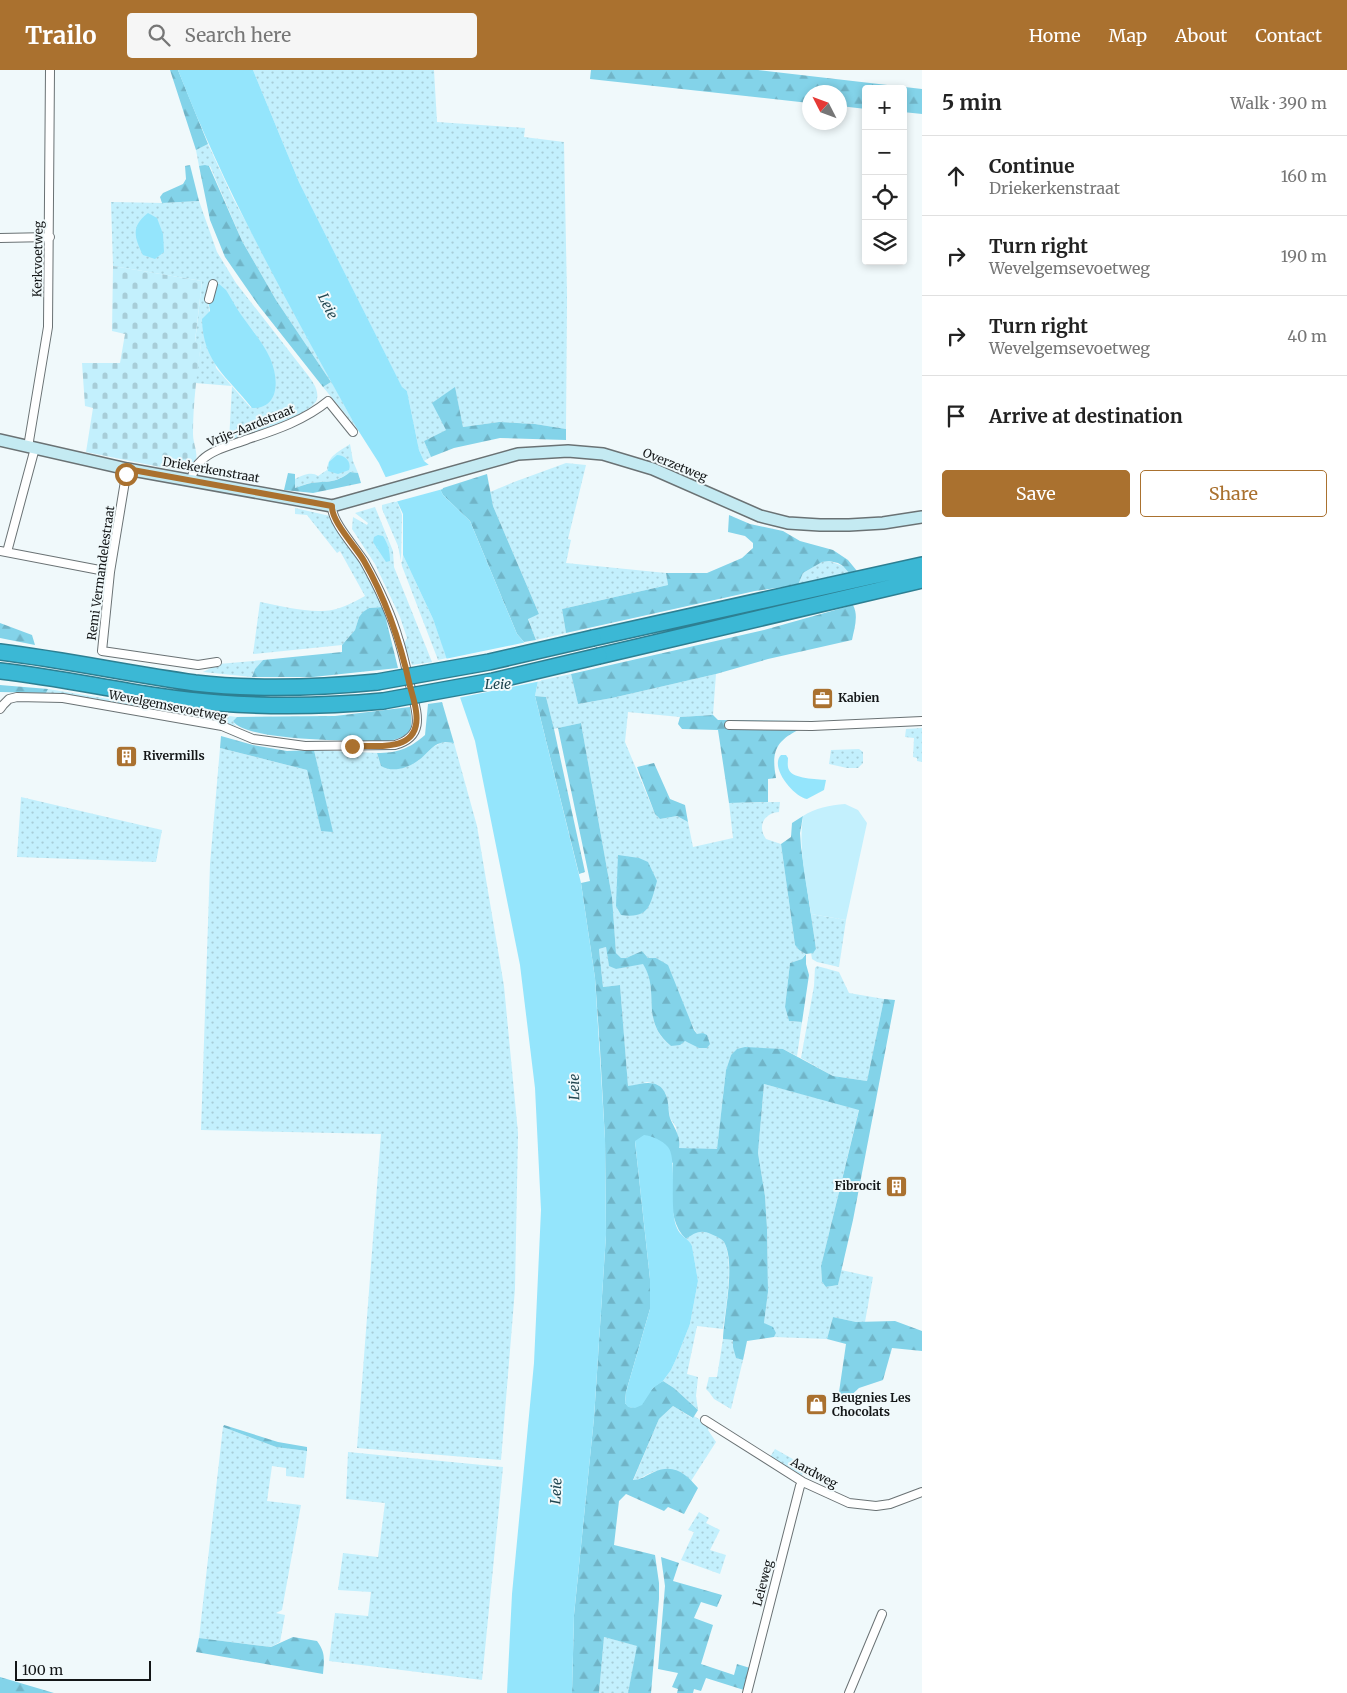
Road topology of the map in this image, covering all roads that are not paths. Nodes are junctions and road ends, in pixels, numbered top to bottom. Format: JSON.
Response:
{"nodes":[{"id":1,"x":50,"y":70,"type":"edge"},
{"id":2,"x":50,"y":237,"type":"junction"},
{"id":3,"x":0,"y":238,"type":"edge"},
{"id":4,"x":213,"y":284,"type":"dead end"},
{"id":5,"x":209,"y":299,"type":"dead end"},
{"id":6,"x":353,"y":432,"type":"dead end"},
{"id":7,"x":0,"y":440,"type":"edge"},
{"id":8,"x":31,"y":448,"type":"junction"},
{"id":9,"x":127,"y":469,"type":"junction"},
{"id":10,"x":191,"y":480,"type":"junction"},
{"id":11,"x":417,"y":481,"type":"joint"},
{"id":12,"x":332,"y":506,"type":"junction"},
{"id":13,"x":922,"y":517,"type":"edge"},
{"id":14,"x":4,"y":551,"type":"edge"},
{"id":15,"x":922,"y":565,"type":"edge"},
{"id":16,"x":110,"y":572,"type":"junction"},
{"id":17,"x":922,"y":580,"type":"edge"},
{"id":18,"x":835,"y":592,"type":"junction"},
{"id":19,"x":0,"y":652,"type":"edge"},
{"id":20,"x":217,"y":662,"type":"dead end"},
{"id":21,"x":0,"y":670,"type":"edge"},
{"id":22,"x":0,"y":710,"type":"edge"},
{"id":23,"x":922,"y":721,"type":"edge"},
{"id":24,"x":728,"y":725,"type":"dead end"},
{"id":25,"x":705,"y":1420,"type":"dead end"},
{"id":26,"x":803,"y":1482,"type":"junction"},
{"id":27,"x":922,"y":1492,"type":"edge"},
{"id":28,"x":882,"y":1614,"type":"dead end"},
{"id":29,"x":747,"y":1692,"type":"edge"},
{"id":30,"x":756,"y":1693,"type":"edge"},
{"id":31,"x":849,"y":1693,"type":"edge"}],
"edges":[{"from":1,"to":2,"type":"street","name":"Kerkvoetweg"},
{"from":2,"to":3,"type":"street"},
{"from":2,"to":8,"type":"street","name":"Kerkvoetweg"},
{"from":4,"to":5,"type":"street"},
{"from":6,"to":10,"type":"street","name":"Vrije-Aardstraat"},
{"from":7,"to":8,"type":"street","name":"Driekerkenstraat"},
{"from":8,"to":9,"type":"street","name":"Driekerkenstraat"},
{"from":8,"to":14,"type":"street","name":"Kerkvoetweg"},
{"from":9,"to":10,"type":"street","name":"Driekerkenstraat"},
{"from":9,"to":16,"type":"street","name":"Remi Vermandelestraat"},
{"from":10,"to":12,"type":"street","name":"Driekerkenstraat"},
{"from":11,"to":12,"type":"street","name":"Driekerkenstraat"},
{"from":11,"to":13,"type":"street","name":"Overzetweg"},
{"from":12,"to":22,"type":"street","name":"Wevelgemsevoetweg"},
{"from":14,"to":16,"type":"street"},
{"from":15,"to":18,"type":"highway"},
{"from":16,"to":20,"type":"street","name":"Remi Vermandelestraat"},
{"from":17,"to":18,"type":"highway"},
{"from":18,"to":19,"type":"highway","bridge":true},
{"from":18,"to":21,"type":"highway","bridge":true},
{"from":23,"to":24,"type":"street"},
{"from":25,"to":26,"type":"street","name":"Aardweg"},
{"from":26,"to":27,"type":"street","name":"Aardweg"},
{"from":26,"to":29,"type":"street","name":"Leieweg"},
{"from":28,"to":31,"type":"street"},
{"from":29,"to":30,"type":"street","name":"Leieweg"}]}
